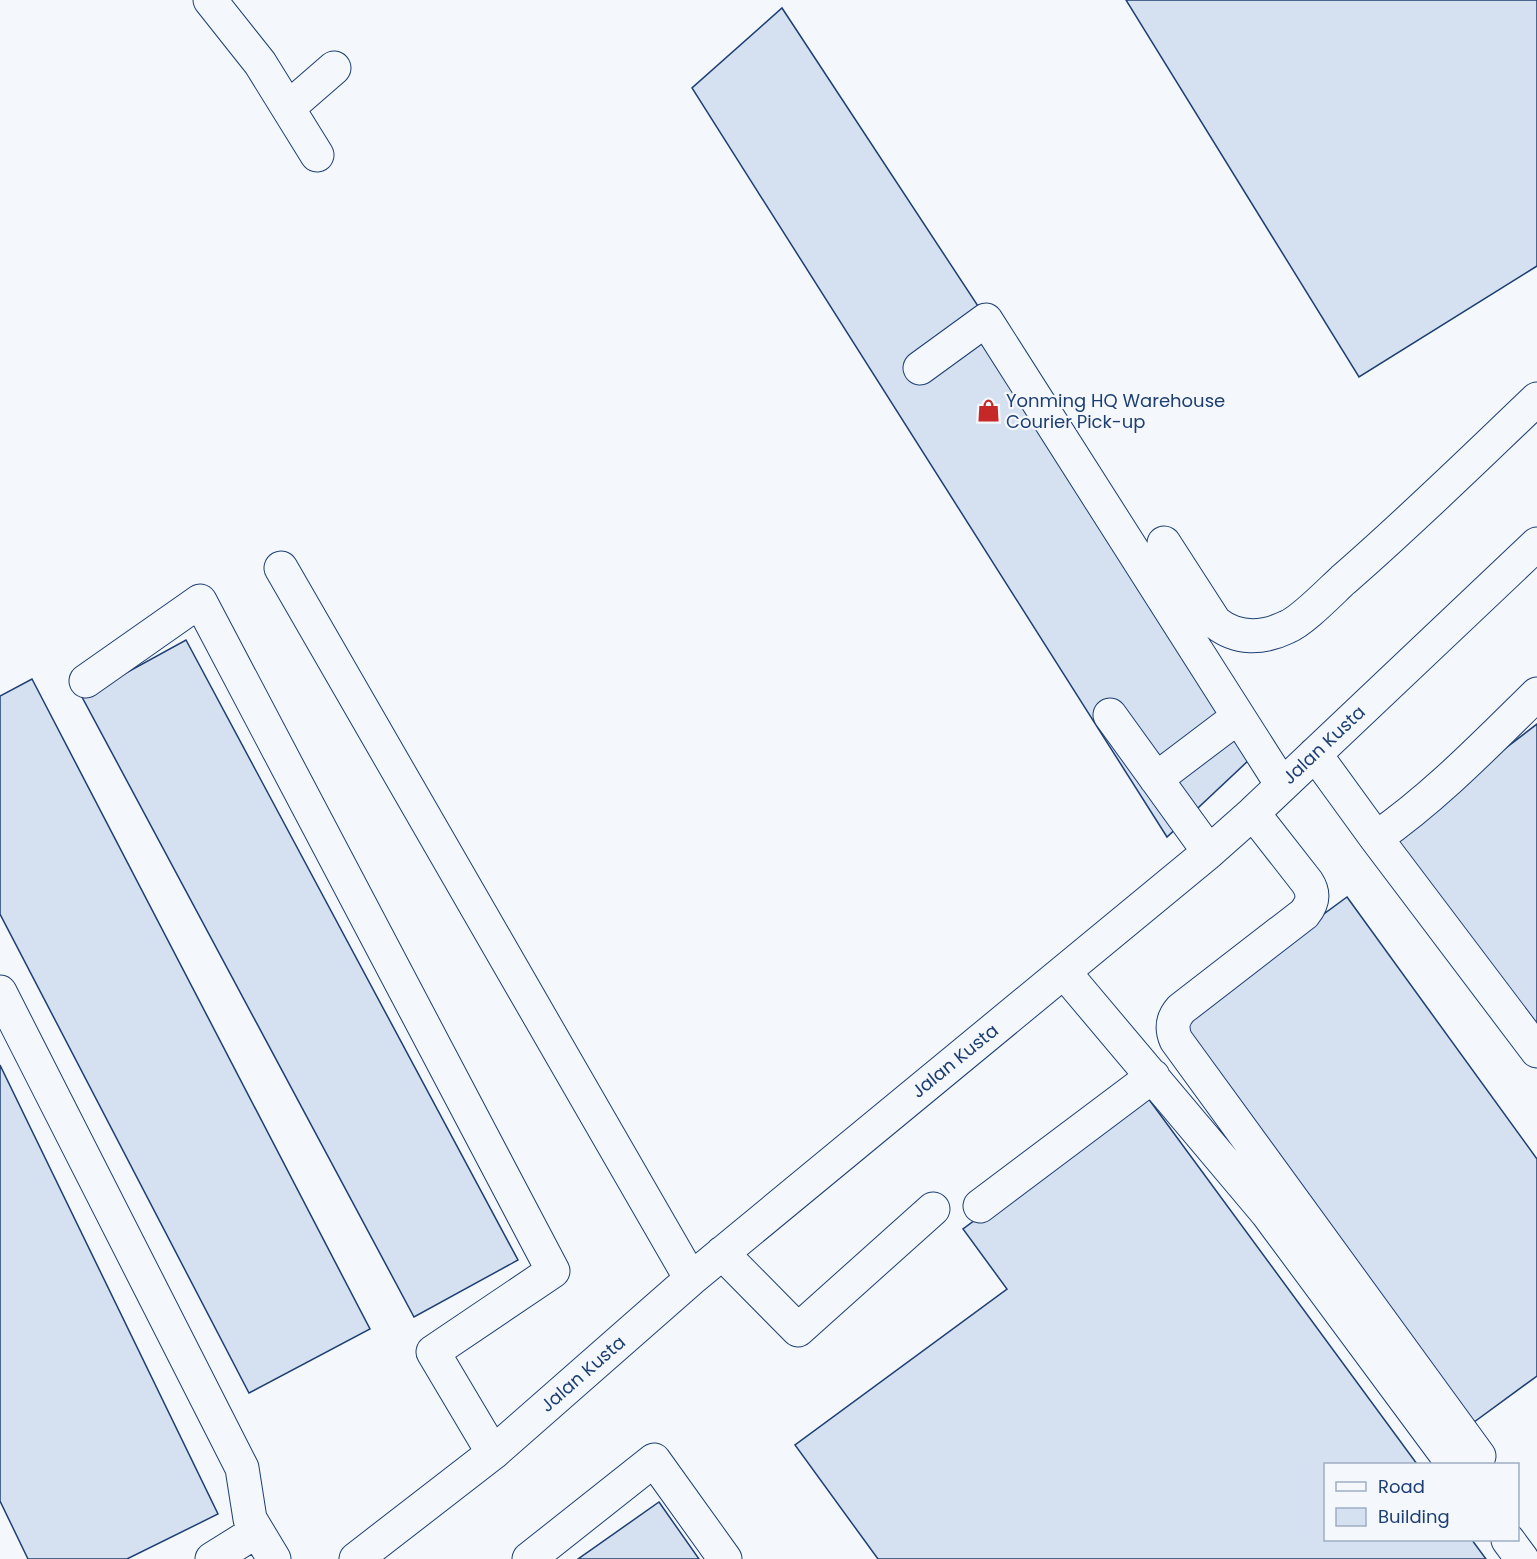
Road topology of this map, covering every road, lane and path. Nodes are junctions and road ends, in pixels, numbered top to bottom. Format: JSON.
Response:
{"nodes":[{"id":1,"x":210,"y":0,"type":"edge"},
{"id":2,"x":334,"y":68,"type":"dead end"},
{"id":3,"x":288,"y":108,"type":"junction"},
{"id":4,"x":317,"y":155,"type":"dead end"},
{"id":5,"x":920,"y":368,"type":"dead end"},
{"id":6,"x":1537,"y":399,"type":"edge"},
{"id":7,"x":1164,"y":543,"type":"dead end"},
{"id":8,"x":1536,"y":546,"type":"edge"},
{"id":9,"x":281,"y":568,"type":"dead end"},
{"id":10,"x":86,"y":681,"type":"dead end"},
{"id":11,"x":1537,"y":694,"type":"edge"},
{"id":12,"x":1110,"y":715,"type":"dead end"},
{"id":13,"x":1238,"y":717,"type":"junction"},
{"id":14,"x":1315,"y":754,"type":"junction"},
{"id":15,"x":1156,"y":779,"type":"junction"},
{"id":16,"x":1282,"y":786,"type":"junction"},
{"id":17,"x":1252,"y":813,"type":"junction"},
{"id":18,"x":1376,"y":838,"type":"junction"},
{"id":19,"x":1209,"y":852,"type":"junction"},
{"id":20,"x":1064,"y":972,"type":"junction"},
{"id":21,"x":0,"y":992,"type":"edge"},
{"id":22,"x":1537,"y":1051,"type":"edge"},
{"id":23,"x":1153,"y":1077,"type":"junction"},
{"id":24,"x":980,"y":1206,"type":"dead end"},
{"id":25,"x":933,"y":1209,"type":"dead end"},
{"id":26,"x":722,"y":1253,"type":"junction"},
{"id":27,"x":691,"y":1279,"type":"junction"},
{"id":28,"x":493,"y":1453,"type":"junction"},
{"id":29,"x":1466,"y":1460,"type":"edge"},
{"id":30,"x":257,"y":1531,"type":"junction"},
{"id":31,"x":1509,"y":1541,"type":"edge"},
{"id":32,"x":212,"y":1559,"type":"edge"},
{"id":33,"x":274,"y":1559,"type":"edge"},
{"id":34,"x":356,"y":1559,"type":"edge"},
{"id":35,"x":529,"y":1559,"type":"edge"},
{"id":36,"x":725,"y":1559,"type":"edge"},
{"id":37,"x":1522,"y":1559,"type":"edge"}],
"edges":[{"from":1,"to":3,"type":"street"},
{"from":2,"to":3,"type":"street"},
{"from":3,"to":4,"type":"street"},
{"from":5,"to":13,"type":"street"},
{"from":6,"to":7,"type":"street"},
{"from":8,"to":14,"type":"street","name":"Jalan Kusta"},
{"from":9,"to":27,"type":"street"},
{"from":10,"to":28,"type":"street"},
{"from":11,"to":18,"type":"street"},
{"from":12,"to":15,"type":"street"},
{"from":13,"to":15,"type":"street"},
{"from":13,"to":16,"type":"street"},
{"from":14,"to":16,"type":"street","name":"Jalan Kusta"},
{"from":14,"to":18,"type":"street"},
{"from":15,"to":19,"type":"street"},
{"from":16,"to":17,"type":"street","name":"Jalan Kusta"},
{"from":17,"to":19,"type":"street","name":"Jalan Kusta"},
{"from":17,"to":29,"type":"street"},
{"from":18,"to":22,"type":"street"},
{"from":19,"to":20,"type":"street","name":"Jalan Kusta"},
{"from":20,"to":23,"type":"street"},
{"from":20,"to":26,"type":"street","name":"Jalan Kusta"},
{"from":21,"to":30,"type":"street"},
{"from":23,"to":24,"type":"street"},
{"from":23,"to":29,"type":"street"},
{"from":25,"to":26,"type":"street"},
{"from":26,"to":27,"type":"street","name":"Jalan Kusta"},
{"from":27,"to":28,"type":"street","name":"Jalan Kusta"},
{"from":28,"to":34,"type":"street","name":"Jalan Kusta"},
{"from":30,"to":32,"type":"street"},
{"from":30,"to":33,"type":"street"},
{"from":31,"to":37,"type":"street"},
{"from":35,"to":36,"type":"street"}]}
